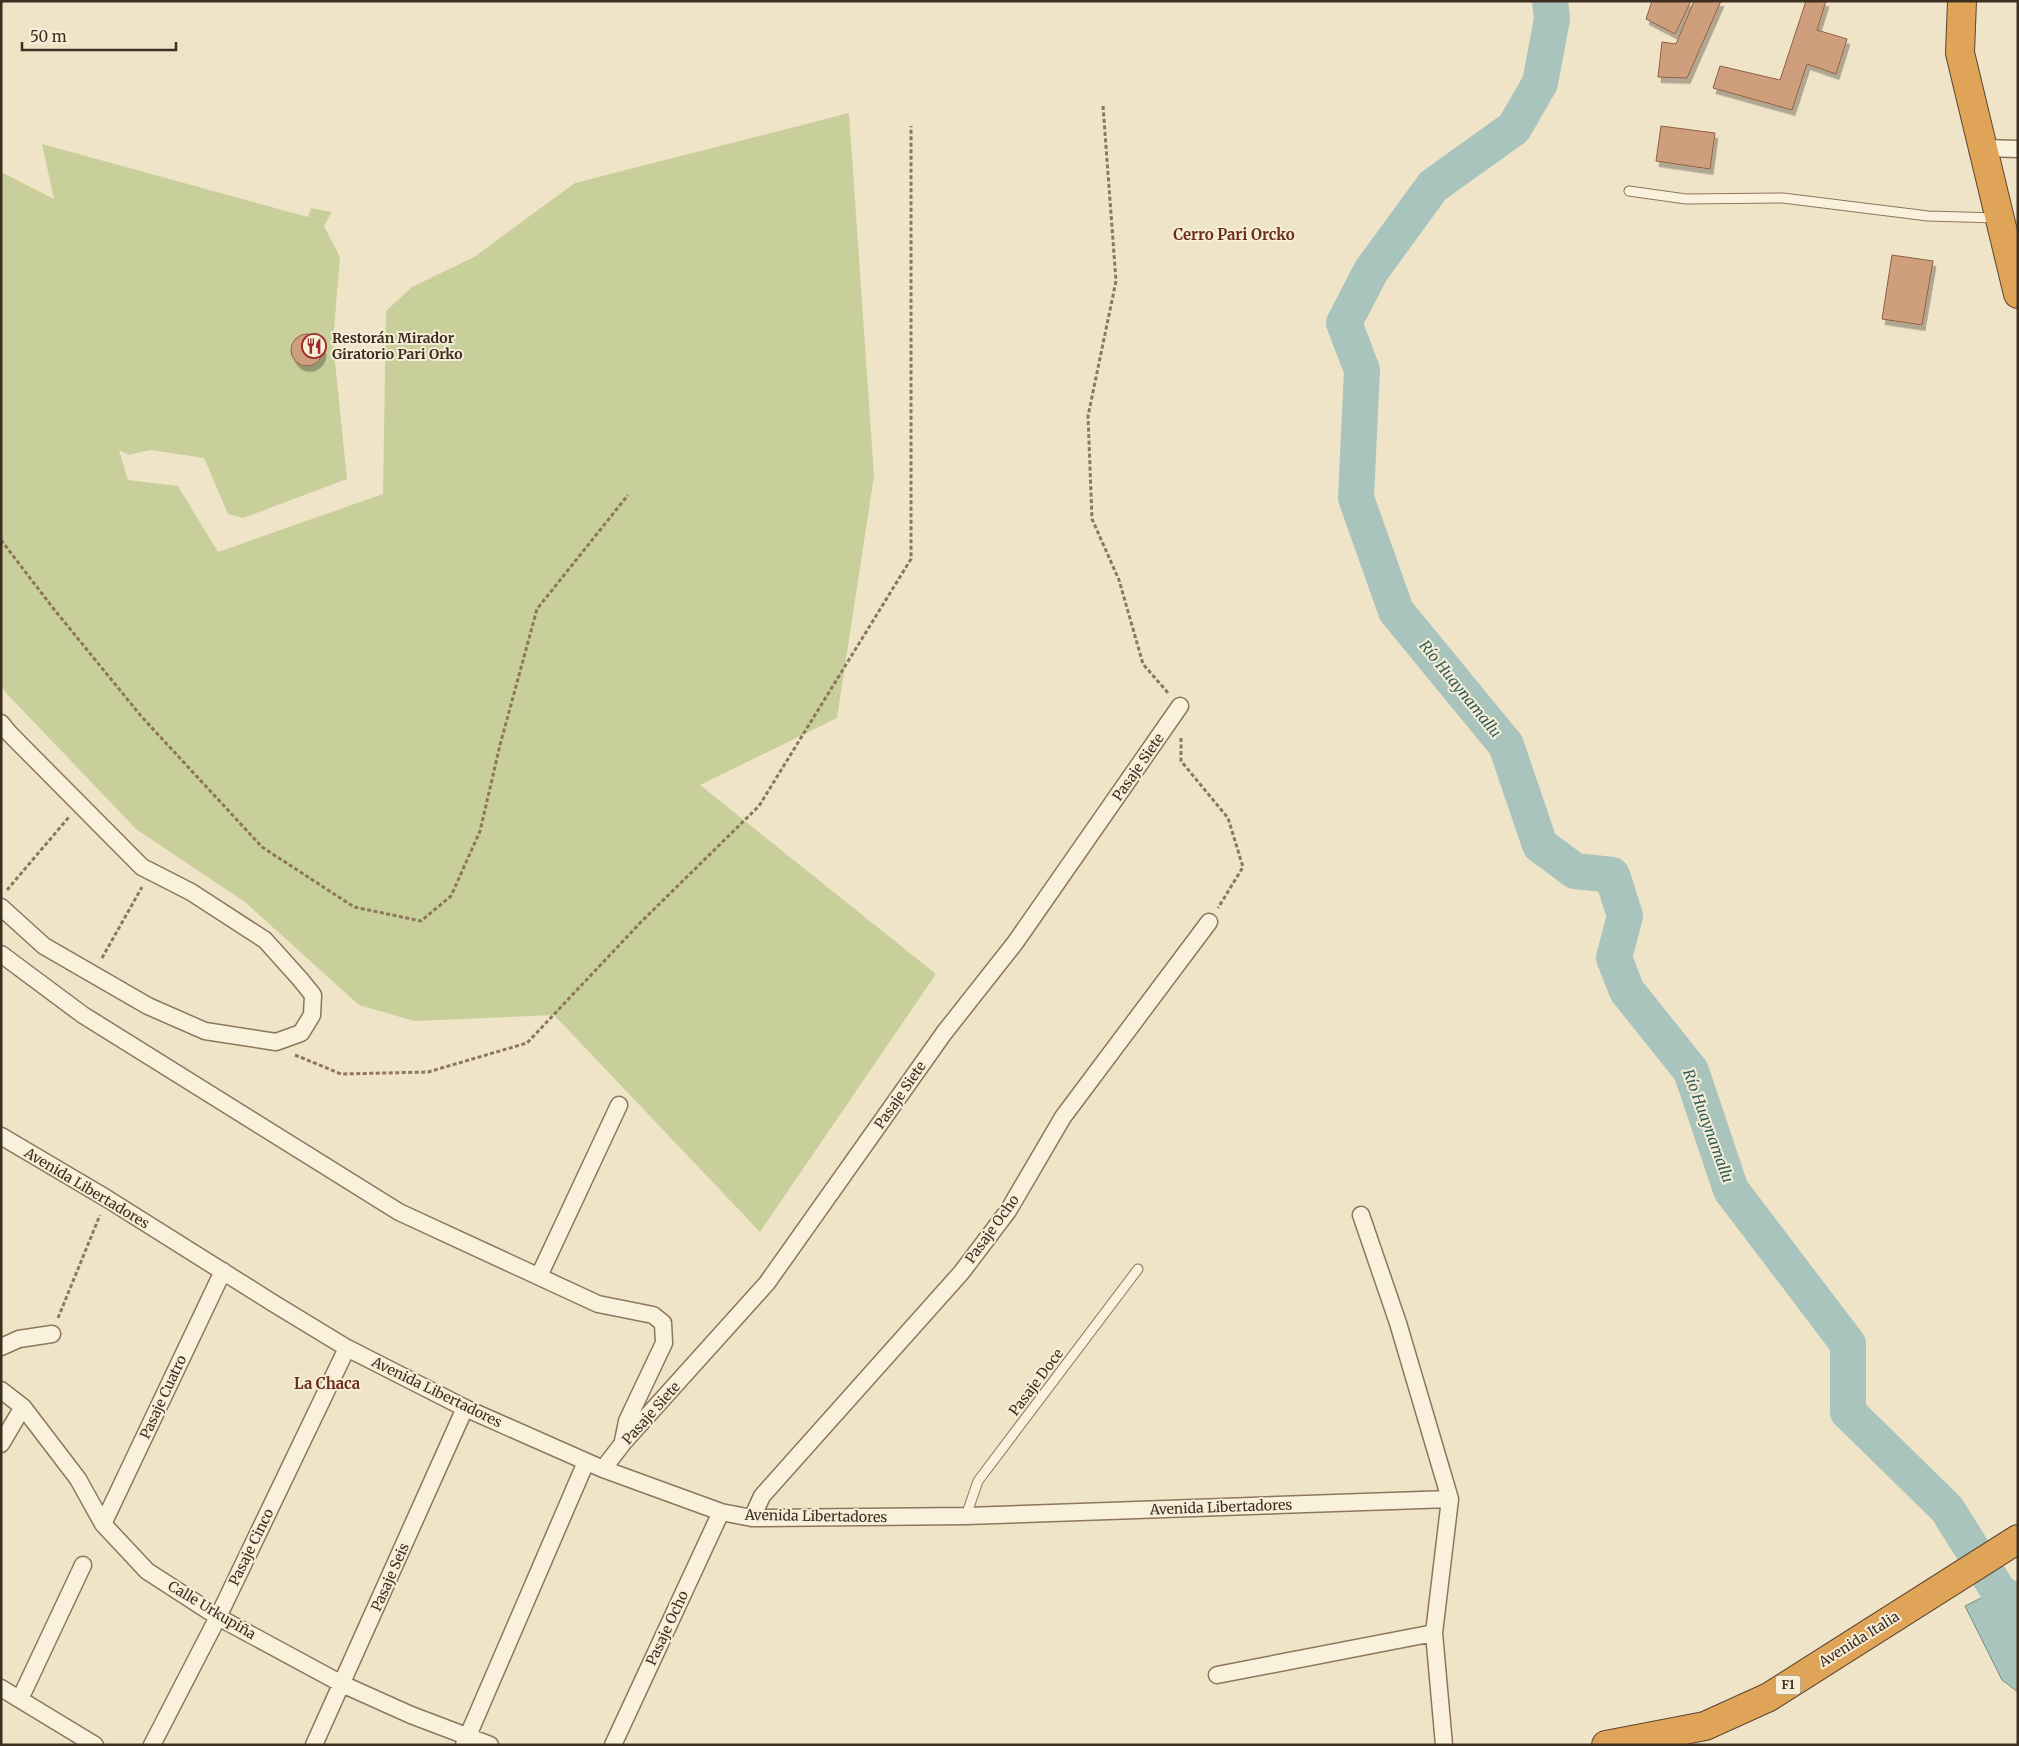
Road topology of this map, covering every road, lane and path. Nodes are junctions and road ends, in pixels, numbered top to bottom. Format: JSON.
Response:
{"nodes":[{"id":1,"x":1962,"y":1,"type":"edge"},
{"id":2,"x":1102,"y":106,"type":"dead end"},
{"id":3,"x":911,"y":126,"type":"dead end"},
{"id":4,"x":1983,"y":148,"type":"junction"},
{"id":5,"x":2018,"y":149,"type":"edge"},
{"id":6,"x":1629,"y":191,"type":"dead end"},
{"id":7,"x":2000,"y":219,"type":"junction"},
{"id":8,"x":2018,"y":294,"type":"edge"},
{"id":9,"x":628,"y":495,"type":"dead end"},
{"id":10,"x":1,"y":540,"type":"edge"},
{"id":11,"x":1180,"y":706,"type":"junction"},
{"id":12,"x":1,"y":723,"type":"edge"},
{"id":13,"x":80,"y":804,"type":"junction"},
{"id":14,"x":150,"y":872,"type":"junction"},
{"id":15,"x":1,"y":896,"type":"edge"},
{"id":16,"x":1,"y":907,"type":"edge"},
{"id":17,"x":1209,"y":922,"type":"joint"},
{"id":18,"x":1,"y":954,"type":"edge"},
{"id":19,"x":92,"y":974,"type":"junction"},
{"id":20,"x":289,"y":1053,"type":"dead end"},
{"id":21,"x":619,"y":1105,"type":"dead end"},
{"id":22,"x":1,"y":1136,"type":"edge"},
{"id":23,"x":106,"y":1198,"type":"junction"},
{"id":24,"x":1361,"y":1215,"type":"dead end"},
{"id":25,"x":1138,"y":1269,"type":"dead end"},
{"id":26,"x":222,"y":1271,"type":"junction"},
{"id":27,"x":539,"y":1276,"type":"junction"},
{"id":28,"x":52,"y":1334,"type":"joint"},
{"id":29,"x":1,"y":1348,"type":"edge"},
{"id":30,"x":347,"y":1348,"type":"junction"},
{"id":31,"x":1,"y":1390,"type":"edge"},
{"id":32,"x":23,"y":1407,"type":"junction"},
{"id":33,"x":464,"y":1408,"type":"junction"},
{"id":34,"x":623,"y":1443,"type":"junction"},
{"id":35,"x":1,"y":1444,"type":"edge"},
{"id":36,"x":586,"y":1462,"type":"junction"},
{"id":37,"x":603,"y":1469,"type":"junction"},
{"id":38,"x":1450,"y":1499,"type":"junction"},
{"id":39,"x":721,"y":1512,"type":"junction"},
{"id":40,"x":966,"y":1516,"type":"junction"},
{"id":41,"x":752,"y":1518,"type":"junction"},
{"id":42,"x":104,"y":1524,"type":"junction"},
{"id":43,"x":2007,"y":1546,"type":"edge"},
{"id":44,"x":84,"y":1565,"type":"dead end"},
{"id":45,"x":218,"y":1617,"type":"junction"},
{"id":46,"x":1434,"y":1633,"type":"junction"},
{"id":47,"x":1217,"y":1675,"type":"dead end"},
{"id":48,"x":342,"y":1684,"type":"junction"},
{"id":49,"x":1,"y":1688,"type":"edge"},
{"id":50,"x":20,"y":1698,"type":"junction"},
{"id":51,"x":466,"y":1741,"type":"edge"},
{"id":52,"x":95,"y":1745,"type":"edge"},
{"id":53,"x":152,"y":1745,"type":"edge"},
{"id":54,"x":314,"y":1745,"type":"edge"},
{"id":55,"x":490,"y":1745,"type":"edge"},
{"id":56,"x":613,"y":1745,"type":"edge"},
{"id":57,"x":1444,"y":1745,"type":"edge"},
{"id":58,"x":1606,"y":1745,"type":"edge"}],
"edges":[{"from":1,"to":4,"type":"highway"},
{"from":2,"to":11,"type":"path"},
{"from":3,"to":20,"type":"path"},
{"from":4,"to":5,"type":"street"},
{"from":4,"to":7,"type":"highway"},
{"from":6,"to":7,"type":"lane"},
{"from":7,"to":8,"type":"highway"},
{"from":9,"to":10,"type":"path"},
{"from":11,"to":17,"type":"path"},
{"from":11,"to":34,"type":"street","name":"Pasaje Siete"},
{"from":12,"to":13,"type":"street"},
{"from":13,"to":14,"type":"street"},
{"from":13,"to":15,"type":"path"},
{"from":14,"to":19,"type":"path"},
{"from":14,"to":19,"type":"street"},
{"from":16,"to":19,"type":"street"},
{"from":17,"to":41,"type":"street","name":"Pasaje Ocho"},
{"from":18,"to":27,"type":"street"},
{"from":21,"to":27,"type":"street"},
{"from":22,"to":23,"type":"street","name":"Avenida Libertadores"},
{"from":23,"to":26,"type":"street","name":"Avenida Libertadores"},
{"from":23,"to":28,"type":"path"},
{"from":24,"to":38,"type":"street"},
{"from":25,"to":40,"type":"lane","name":"Pasaje Doce"},
{"from":26,"to":30,"type":"street","name":"Avenida Libertadores"},
{"from":26,"to":42,"type":"street","name":"Pasaje Cuatro"},
{"from":27,"to":34,"type":"street"},
{"from":28,"to":29,"type":"street"},
{"from":30,"to":33,"type":"street","name":"Avenida Libertadores"},
{"from":30,"to":45,"type":"street","name":"Pasaje Cinco"},
{"from":31,"to":32,"type":"street","name":"Calle Urkupiña"},
{"from":32,"to":35,"type":"street"},
{"from":32,"to":42,"type":"street","name":"Calle Urkupiña"},
{"from":33,"to":36,"type":"street","name":"Avenida Libertadores"},
{"from":33,"to":48,"type":"street","name":"Pasaje Seis"},
{"from":34,"to":37,"type":"street","name":"Pasaje Siete"},
{"from":36,"to":37,"type":"street","name":"Avenida Libertadores"},
{"from":36,"to":51,"type":"street"},
{"from":37,"to":39,"type":"street","name":"Avenida Libertadores"},
{"from":38,"to":40,"type":"street","name":"Avenida Libertadores"},
{"from":38,"to":46,"type":"street"},
{"from":39,"to":41,"type":"street","name":"Avenida Libertadores"},
{"from":39,"to":56,"type":"street","name":"Pasaje Ocho"},
{"from":40,"to":41,"type":"street","name":"Avenida Libertadores"},
{"from":42,"to":45,"type":"street","name":"Calle Urkupiña"},
{"from":43,"to":58,"type":"highway","name":"Avenida Italia","number":"F1"},
{"from":44,"to":50,"type":"street"},
{"from":45,"to":48,"type":"street","name":"Calle Urkupiña"},
{"from":45,"to":53,"type":"street","name":"Pasaje Cinco"},
{"from":46,"to":47,"type":"street"},
{"from":46,"to":57,"type":"street"},
{"from":48,"to":51,"type":"street","name":"Calle Urkupiña"},
{"from":48,"to":54,"type":"street","name":"Pasaje Seis"},
{"from":49,"to":50,"type":"street"},
{"from":50,"to":52,"type":"street"},
{"from":51,"to":55,"type":"street","name":"Calle Urkupiña"}]}
